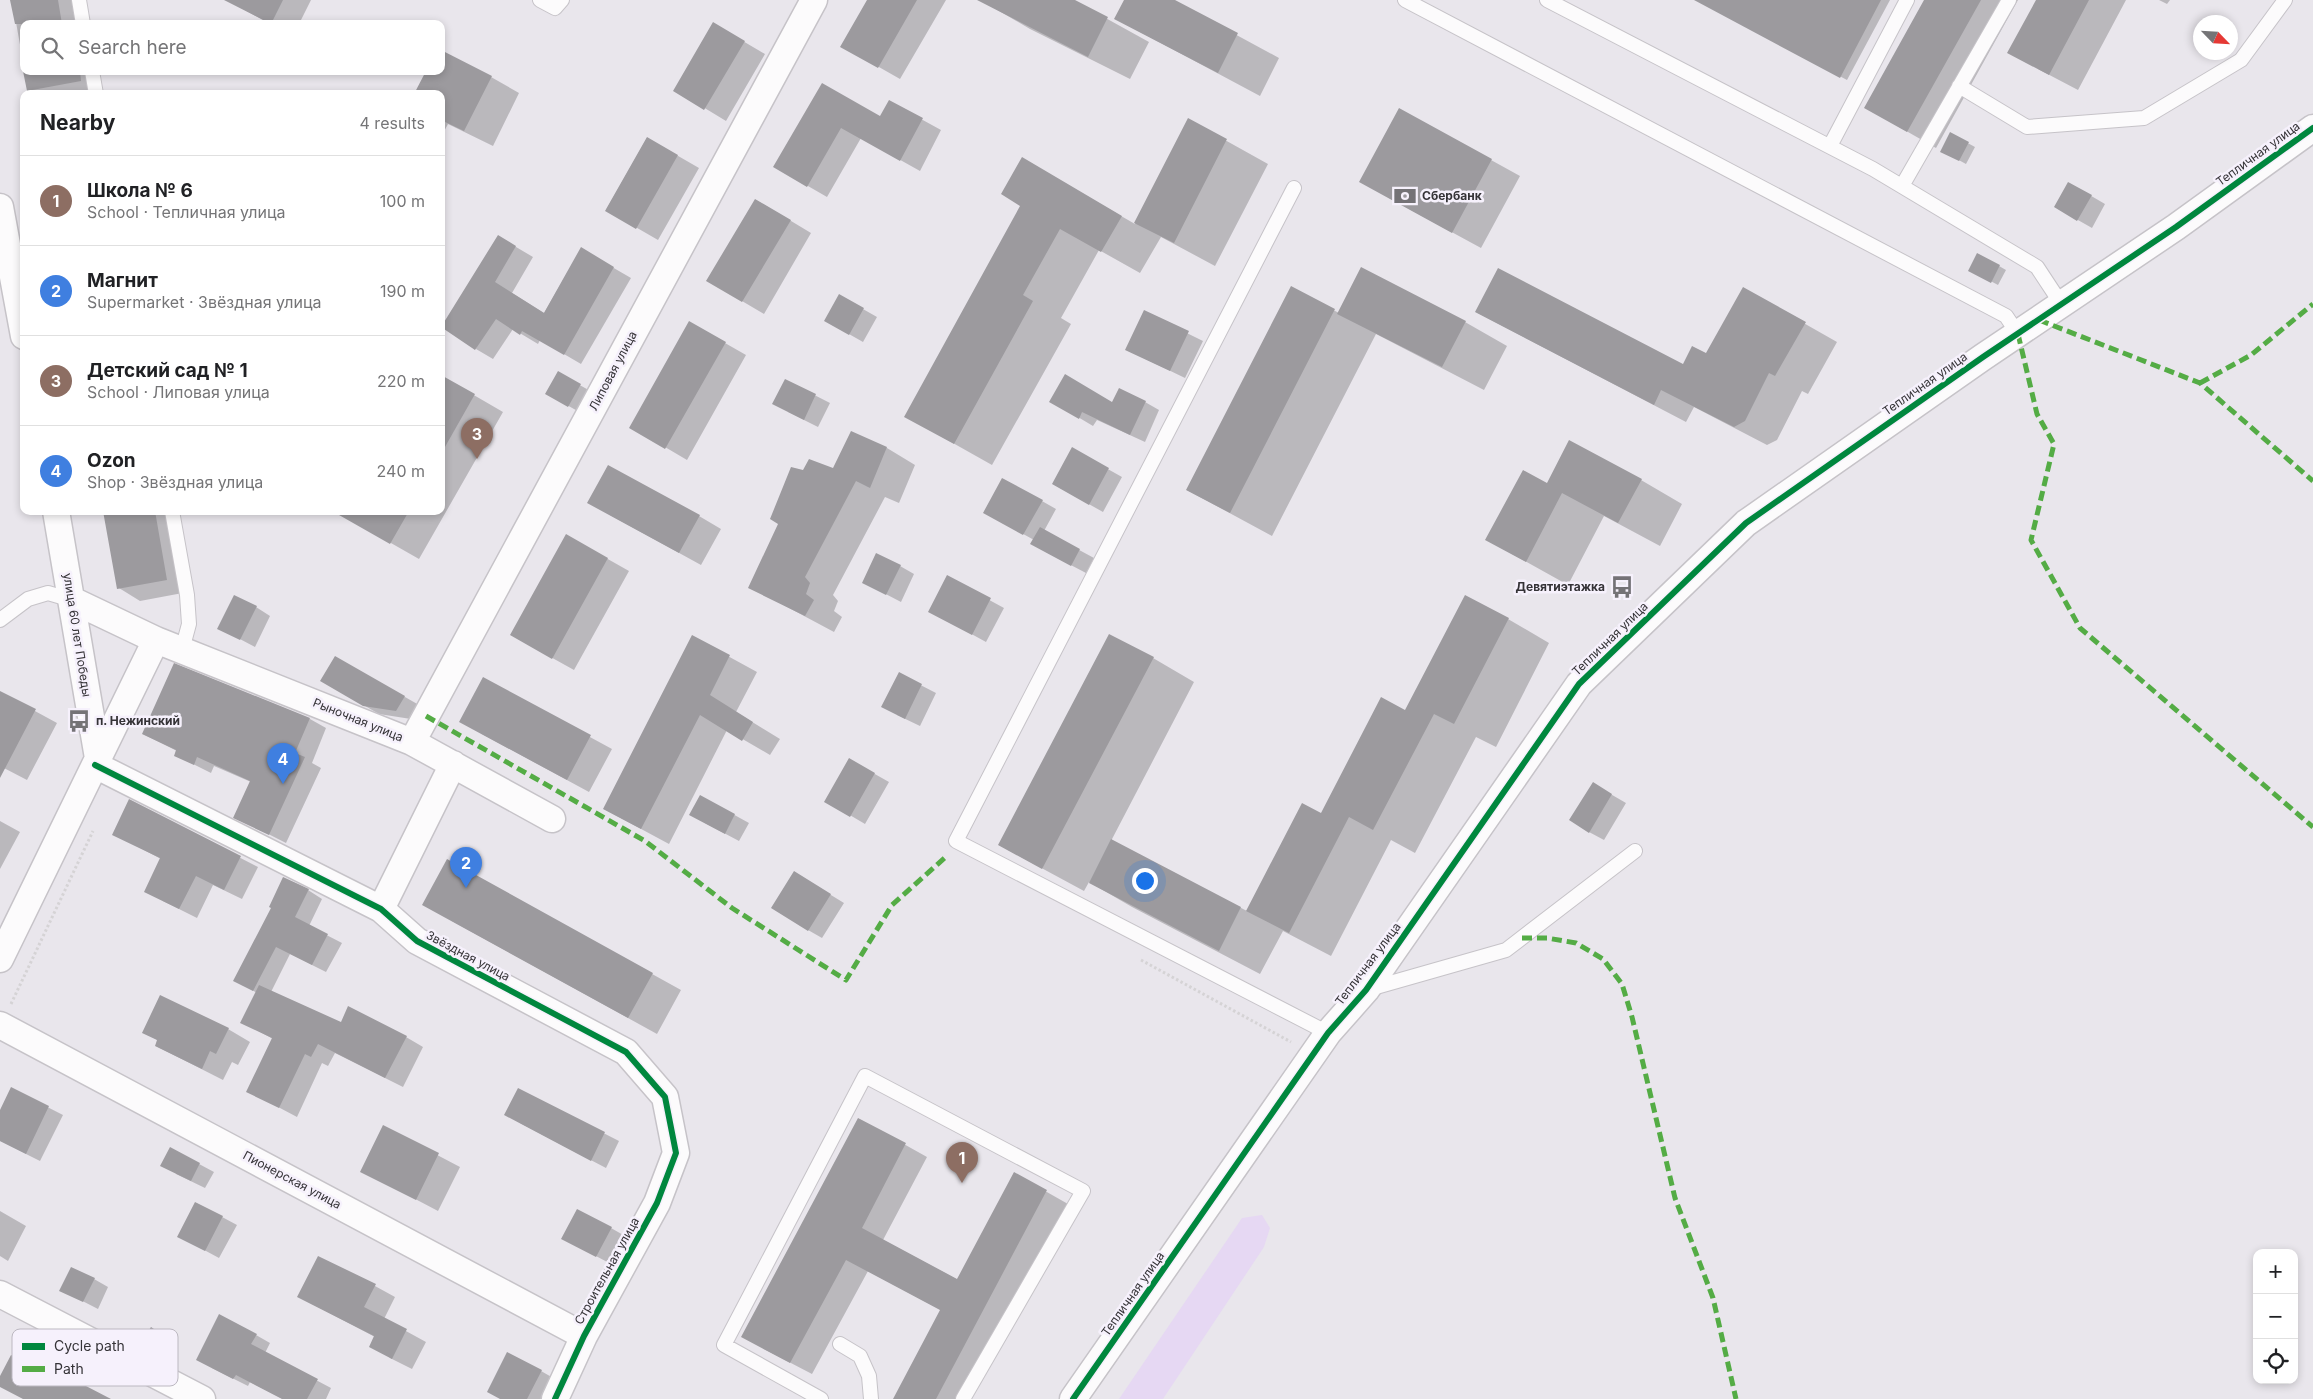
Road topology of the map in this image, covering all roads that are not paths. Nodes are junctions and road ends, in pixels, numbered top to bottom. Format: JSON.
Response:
{"nodes":[{"id":1,"x":79,"y":0,"type":"edge"},
{"id":2,"x":540,"y":0,"type":"edge"},
{"id":3,"x":562,"y":0,"type":"edge"},
{"id":4,"x":814,"y":0,"type":"edge"},
{"id":5,"x":1405,"y":0,"type":"edge"},
{"id":6,"x":1548,"y":0,"type":"edge"},
{"id":7,"x":1907,"y":0,"type":"edge"},
{"id":8,"x":2009,"y":0,"type":"edge"},
{"id":9,"x":2285,"y":0,"type":"edge"},
{"id":10,"x":82,"y":20,"type":"edge"},
{"id":11,"x":93,"y":75,"type":"edge"},
{"id":12,"x":1959,"y":86,"type":"junction"},
{"id":13,"x":95,"y":90,"type":"edge"},
{"id":14,"x":2313,"y":128,"type":"edge"},
{"id":15,"x":1830,"y":146,"type":"junction"},
{"id":16,"x":1902,"y":186,"type":"junction"},
{"id":17,"x":1294,"y":188,"type":"dead end"},
{"id":18,"x":0,"y":207,"type":"edge"},
{"id":19,"x":7,"y":282,"type":"edge"},
{"id":20,"x":2062,"y":305,"type":"junction"},
{"id":21,"x":20,"y":323,"type":"edge"},
{"id":22,"x":2018,"y":334,"type":"junction"},
{"id":23,"x":57,"y":515,"type":"edge"},
{"id":24,"x":173,"y":515,"type":"edge"},
{"id":25,"x":72,"y":600,"type":"junction"},
{"id":26,"x":0,"y":620,"type":"edge"},
{"id":27,"x":156,"y":640,"type":"junction"},
{"id":28,"x":182,"y":650,"type":"junction"},
{"id":29,"x":412,"y":742,"type":"junction"},
{"id":30,"x":96,"y":762,"type":"junction"},
{"id":31,"x":453,"y":764,"type":"junction"},
{"id":32,"x":552,"y":819,"type":"dead end"},
{"id":33,"x":1635,"y":851,"type":"dead end"},
{"id":34,"x":381,"y":909,"type":"junction"},
{"id":35,"x":0,"y":959,"type":"edge"},
{"id":36,"x":1366,"y":990,"type":"junction"},
{"id":37,"x":0,"y":1025,"type":"edge"},
{"id":38,"x":1328,"y":1033,"type":"junction"},
{"id":39,"x":676,"y":1152,"type":"joint"},
{"id":40,"x":0,"y":1294,"type":"edge"},
{"id":41,"x":67,"y":1329,"type":"edge"},
{"id":42,"x":584,"y":1336,"type":"junction"},
{"id":43,"x":840,"y":1344,"type":"dead end"},
{"id":44,"x":177,"y":1386,"type":"edge"},
{"id":45,"x":202,"y":1399,"type":"edge"},
{"id":46,"x":554,"y":1399,"type":"edge"},
{"id":47,"x":821,"y":1399,"type":"edge"},
{"id":48,"x":871,"y":1399,"type":"edge"},
{"id":49,"x":963,"y":1399,"type":"edge"},
{"id":50,"x":1073,"y":1399,"type":"edge"}],
"edges":[{"from":1,"to":10,"type":"lane"},
{"from":2,"to":3,"type":"lane"},
{"from":4,"to":29,"type":"street","name":"Липовая улица"},
{"from":5,"to":22,"type":"lane"},
{"from":6,"to":15,"type":"lane"},
{"from":7,"to":15,"type":"lane"},
{"from":8,"to":12,"type":"lane"},
{"from":9,"to":12,"type":"lane"},
{"from":11,"to":13,"type":"lane"},
{"from":12,"to":16,"type":"lane"},
{"from":14,"to":20,"type":"street","name":"Тепличная улица"},
{"from":15,"to":16,"type":"lane"},
{"from":16,"to":20,"type":"lane"},
{"from":17,"to":38,"type":"lane"},
{"from":18,"to":19,"type":"street"},
{"from":19,"to":21,"type":"street"},
{"from":20,"to":22,"type":"street","name":"Тепличная улица"},
{"from":22,"to":36,"type":"street","name":"Тепличная улица"},
{"from":23,"to":25,"type":"street","name":"улица 60 лет Победы"},
{"from":24,"to":28,"type":"lane"},
{"from":25,"to":26,"type":"lane"},
{"from":25,"to":27,"type":"street","name":"Рыночная улица"},
{"from":25,"to":30,"type":"street","name":"улица 60 лет Победы"},
{"from":27,"to":28,"type":"street","name":"Рыночная улица"},
{"from":27,"to":30,"type":"street"},
{"from":28,"to":29,"type":"street","name":"Рыночная улица"},
{"from":29,"to":31,"type":"street","name":"Рыночная улица"},
{"from":30,"to":34,"type":"street","name":"Звёздная улица"},
{"from":30,"to":35,"type":"street"},
{"from":31,"to":32,"type":"street","name":"Рыночная улица"},
{"from":31,"to":34,"type":"street"},
{"from":33,"to":36,"type":"lane"},
{"from":34,"to":39,"type":"street","name":"Звёздная улица"},
{"from":36,"to":38,"type":"street","name":"Тепличная улица"},
{"from":37,"to":42,"type":"street","name":"Пионерская улица"},
{"from":38,"to":50,"type":"street","name":"Тепличная улица"},
{"from":39,"to":42,"type":"street","name":"Строительная улица"},
{"from":40,"to":41,"type":"street"},
{"from":42,"to":46,"type":"street","name":"Строительная улица"},
{"from":43,"to":48,"type":"lane"},
{"from":44,"to":45,"type":"street"},
{"from":47,"to":49,"type":"lane"}]}
